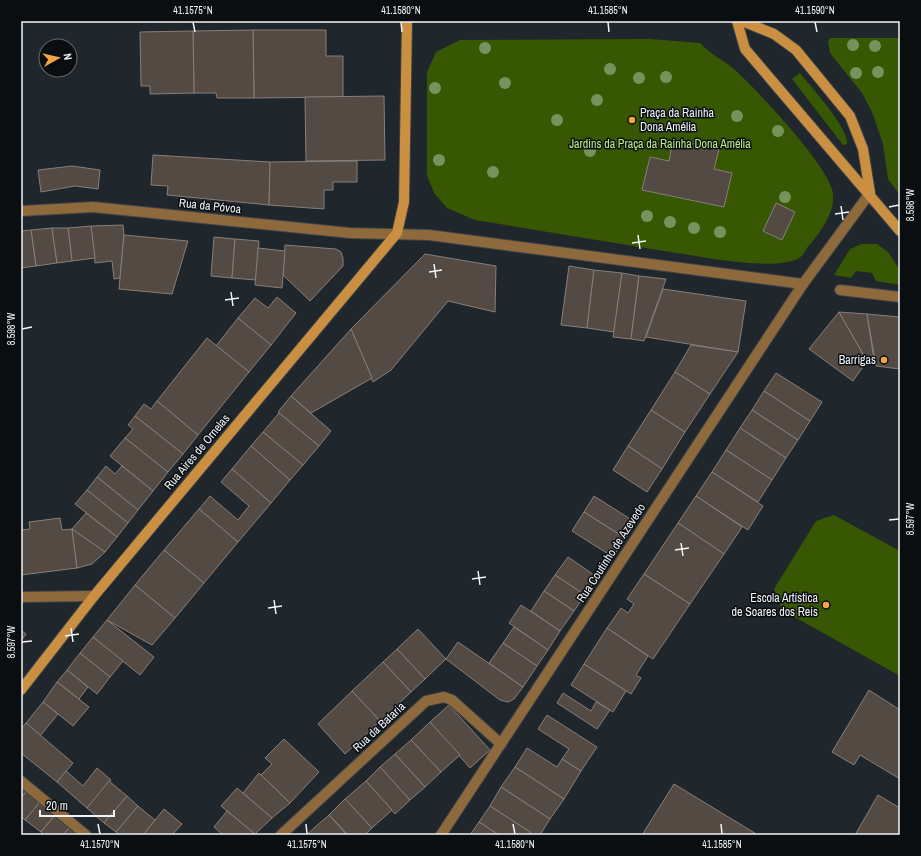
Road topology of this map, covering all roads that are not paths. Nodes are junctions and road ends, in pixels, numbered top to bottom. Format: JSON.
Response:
{"nodes":[{"id":1,"x":407,"y":21,"type":"edge"},
{"id":2,"x":737,"y":21,"type":"edge"},
{"id":3,"x":742,"y":21,"type":"edge"},
{"id":4,"x":870,"y":193,"type":"junction"},
{"id":5,"x":21,"y":211,"type":"edge"},
{"id":6,"x":900,"y":231,"type":"edge"},
{"id":7,"x":397,"y":233,"type":"junction"},
{"id":8,"x":803,"y":284,"type":"junction"},
{"id":9,"x":840,"y":290,"type":"dead end"},
{"id":10,"x":900,"y":297,"type":"edge"},
{"id":11,"x":94,"y":596,"type":"junction"},
{"id":12,"x":21,"y":597,"type":"edge"},
{"id":13,"x":21,"y":690,"type":"edge"},
{"id":14,"x":501,"y":744,"type":"junction"},
{"id":15,"x":21,"y":782,"type":"edge"},
{"id":16,"x":86,"y":835,"type":"edge"},
{"id":17,"x":281,"y":835,"type":"edge"},
{"id":18,"x":441,"y":835,"type":"edge"}],
"edges":[{"from":1,"to":7,"type":"street"},
{"from":2,"to":4,"type":"street"},
{"from":3,"to":4,"type":"street"},
{"from":4,"to":6,"type":"street"},
{"from":4,"to":8,"type":"street"},
{"from":5,"to":7,"type":"street","name":"Rua da Póvoa"},
{"from":7,"to":8,"type":"street"},
{"from":7,"to":11,"type":"street","name":"Rua Aires de Ornelas"},
{"from":8,"to":14,"type":"street","name":"Rua Coutinho de Azevedo"},
{"from":9,"to":10,"type":"street"},
{"from":11,"to":12,"type":"street"},
{"from":11,"to":13,"type":"street","name":"Rua Aires de Ornelas"},
{"from":14,"to":17,"type":"street","name":"Rua da Bataria"},
{"from":14,"to":18,"type":"street","name":"Rua Coutinho de Azevedo"},
{"from":15,"to":16,"type":"street"}]}
